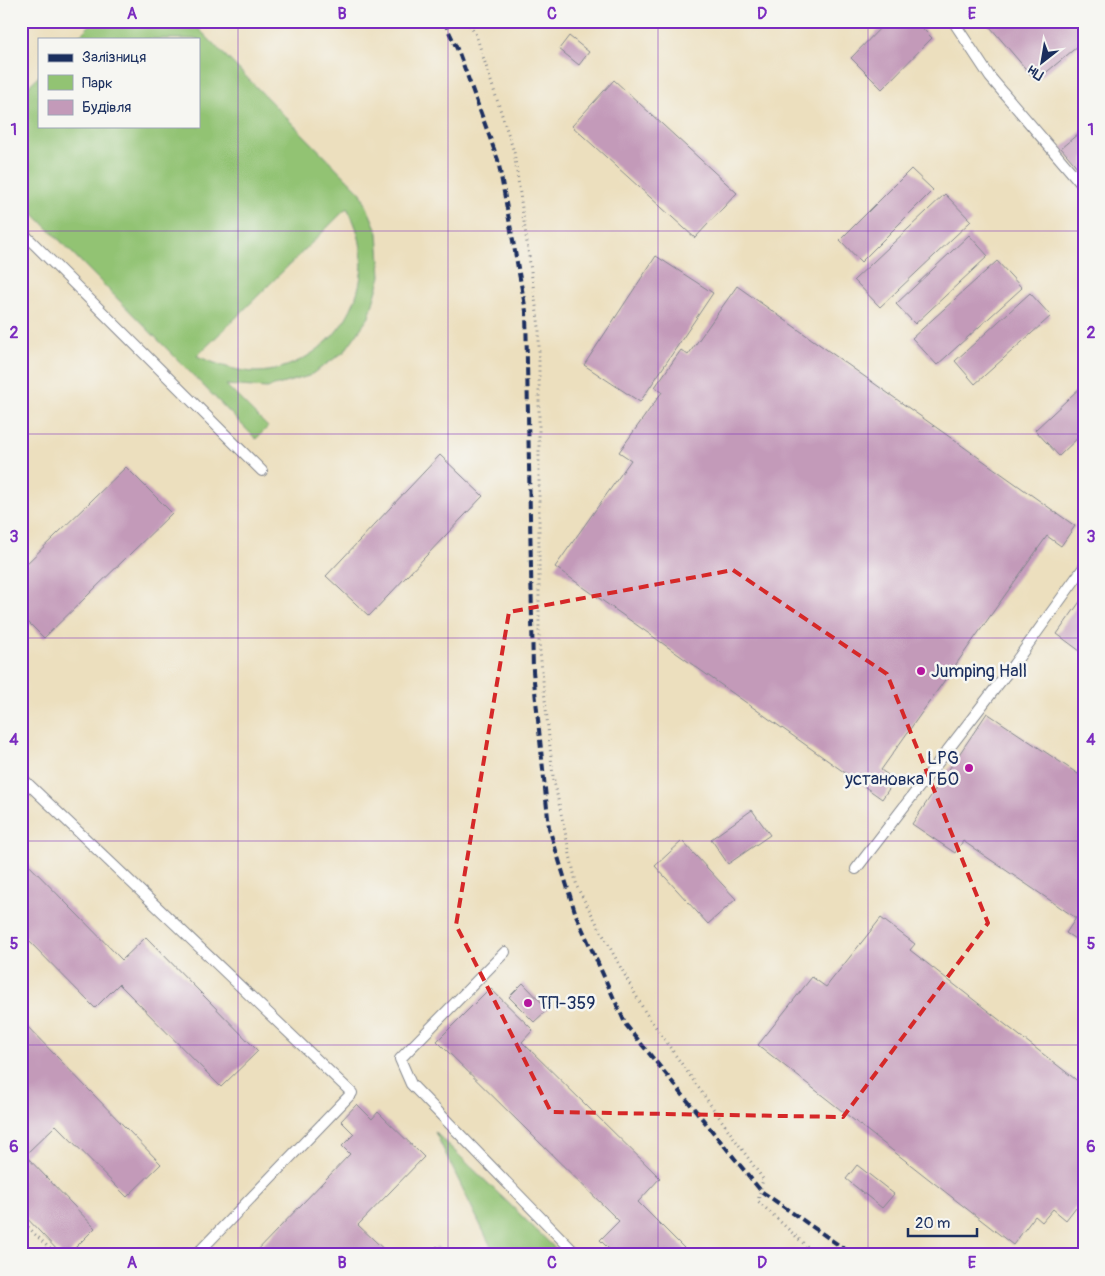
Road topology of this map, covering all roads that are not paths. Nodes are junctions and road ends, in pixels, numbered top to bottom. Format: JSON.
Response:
{"nodes":[{"id":1,"x":954,"y":21,"type":"edge"},
{"id":2,"x":1084,"y":187,"type":"edge"},
{"id":3,"x":21,"y":231,"type":"edge"},
{"id":4,"x":262,"y":471,"type":"dead end"},
{"id":5,"x":1084,"y":568,"type":"edge"},
{"id":6,"x":21,"y":777,"type":"edge"},
{"id":7,"x":856,"y":869,"type":"dead end"},
{"id":8,"x":505,"y":952,"type":"dead end"},
{"id":9,"x":196,"y":1255,"type":"edge"},
{"id":10,"x":576,"y":1255,"type":"edge"}],
"edges":[{"from":1,"to":2,"type":"lane"},
{"from":3,"to":4,"type":"lane"},
{"from":5,"to":7,"type":"lane"},
{"from":6,"to":9,"type":"lane"},
{"from":8,"to":10,"type":"lane"}]}
